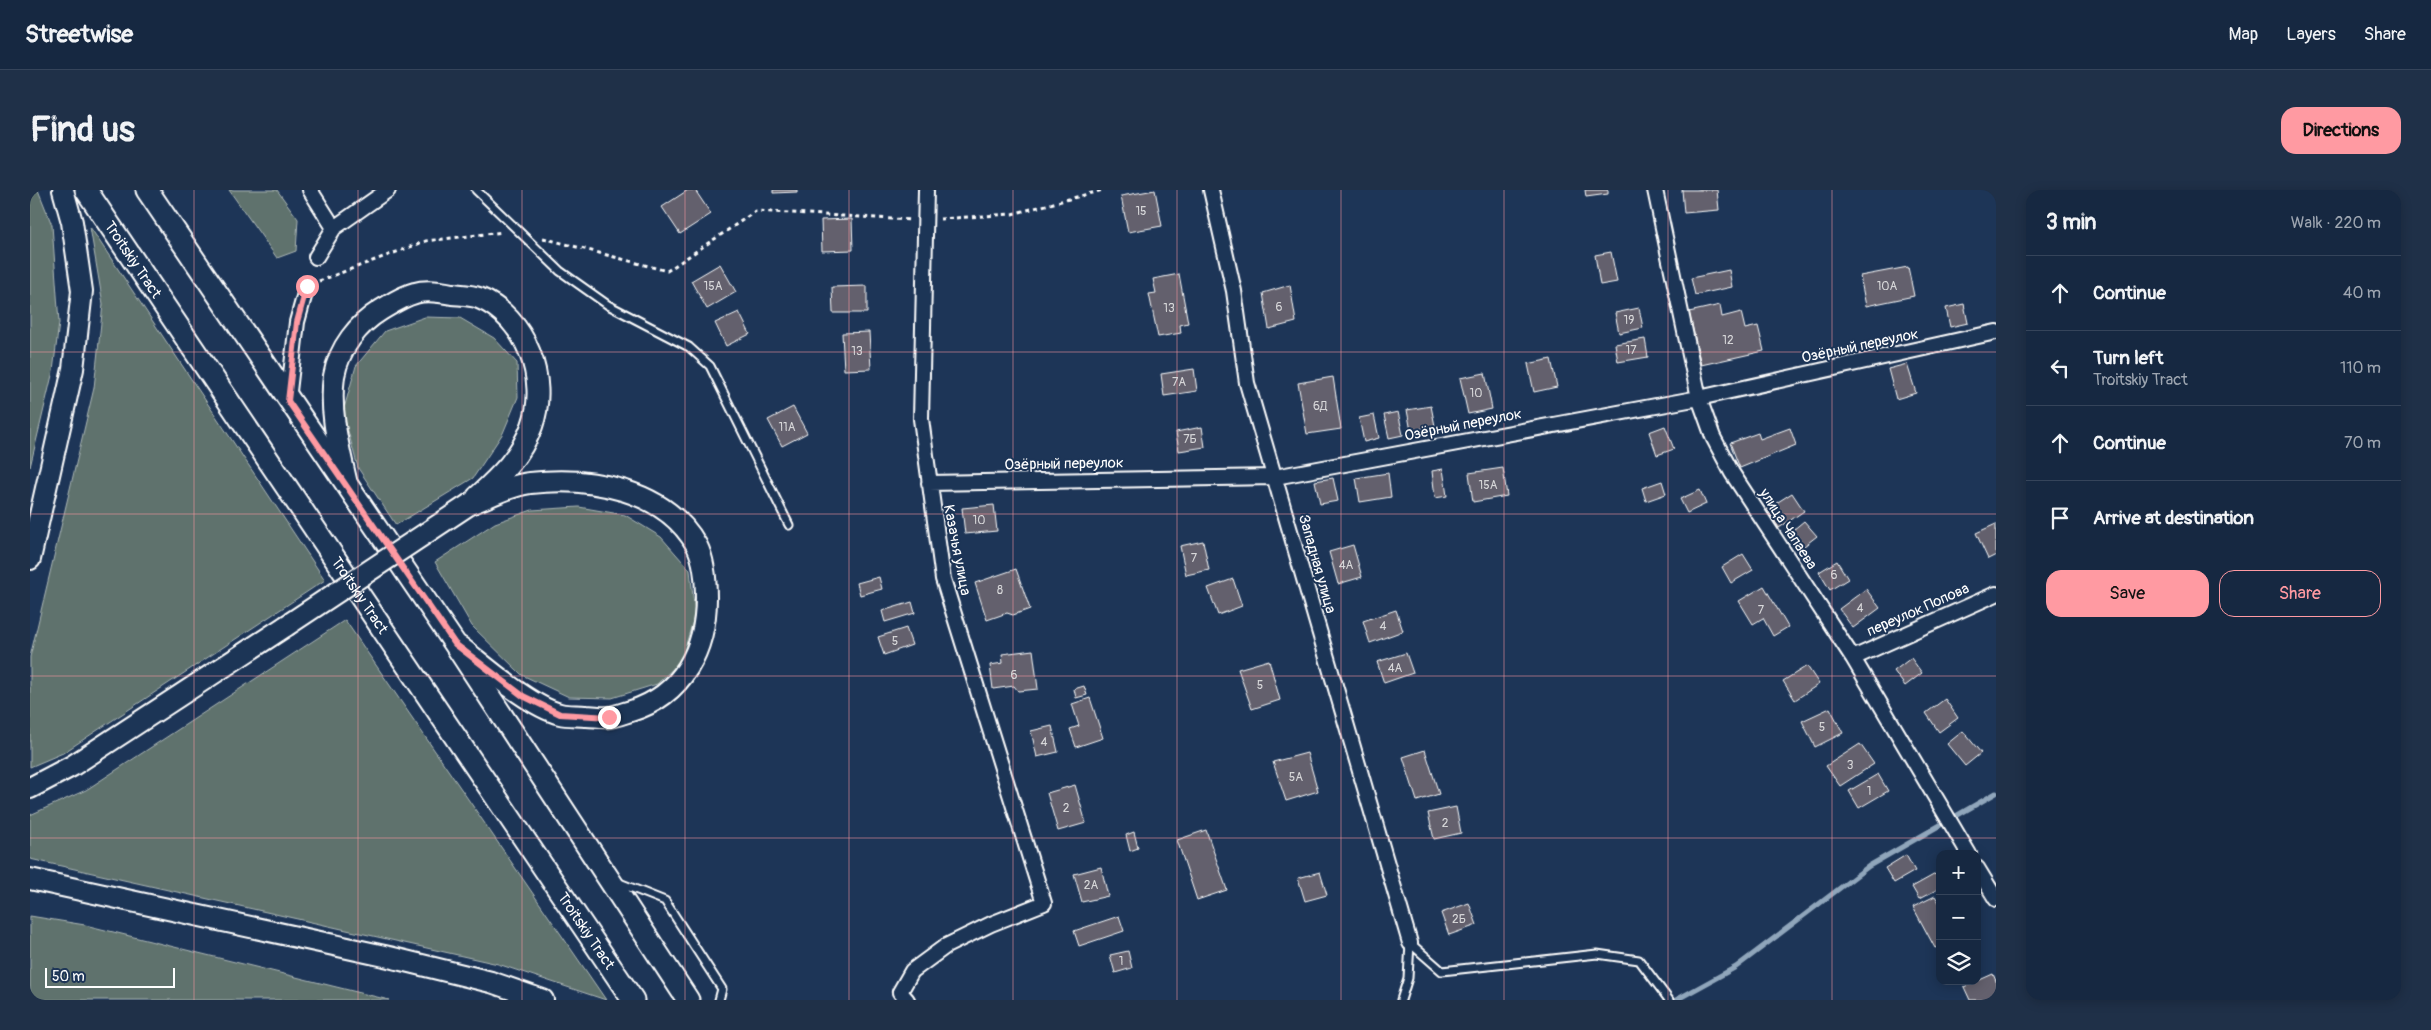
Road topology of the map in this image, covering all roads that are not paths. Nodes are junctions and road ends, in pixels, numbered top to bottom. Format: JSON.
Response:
{"nodes":[{"id":1,"x":63,"y":190,"type":"edge"},
{"id":2,"x":86,"y":190,"type":"edge"},
{"id":3,"x":147,"y":190,"type":"edge"},
{"id":4,"x":310,"y":190,"type":"edge"},
{"id":5,"x":388,"y":190,"type":"edge"},
{"id":6,"x":476,"y":190,"type":"edge"},
{"id":7,"x":926,"y":190,"type":"edge"},
{"id":8,"x":1211,"y":190,"type":"edge"},
{"id":9,"x":1655,"y":190,"type":"edge"},
{"id":10,"x":334,"y":228,"type":"junction"},
{"id":11,"x":316,"y":256,"type":"dead end"},
{"id":12,"x":307,"y":286,"type":"road end"},
{"id":13,"x":1996,"y":332,"type":"edge"},
{"id":14,"x":1699,"y":398,"type":"junction"},
{"id":15,"x":288,"y":401,"type":"junction"},
{"id":16,"x":1275,"y":477,"type":"junction"},
{"id":17,"x":929,"y":482,"type":"junction"},
{"id":18,"x":349,"y":489,"type":"junction"},
{"id":19,"x":470,"y":504,"type":"junction"},
{"id":20,"x":789,"y":525,"type":"dead end"},
{"id":21,"x":30,"y":559,"type":"edge"},
{"id":22,"x":1996,"y":594,"type":"edge"},
{"id":23,"x":455,"y":644,"type":"junction"},
{"id":24,"x":1853,"y":658,"type":"junction"},
{"id":25,"x":30,"y":788,"type":"edge"},
{"id":26,"x":1967,"y":850,"type":"edge"},
{"id":27,"x":1981,"y":875,"type":"edge"},
{"id":28,"x":30,"y":879,"type":"edge"},
{"id":29,"x":609,"y":879,"type":"junction"},
{"id":30,"x":1996,"y":899,"type":"edge"},
{"id":31,"x":1410,"y":943,"type":"junction"},
{"id":32,"x":544,"y":1000,"type":"edge"},
{"id":33,"x":633,"y":1000,"type":"edge"},
{"id":34,"x":688,"y":1000,"type":"edge"},
{"id":35,"x":719,"y":1000,"type":"edge"},
{"id":36,"x":907,"y":1000,"type":"edge"},
{"id":37,"x":1401,"y":1000,"type":"edge"},
{"id":38,"x":1669,"y":1000,"type":"edge"}],
"edges":[{"from":1,"to":21,"type":"main road"},
{"from":2,"to":33,"type":"main road","name":"Troitskiy Tract"},
{"from":3,"to":15,"type":"main road"},
{"from":4,"to":10,"type":"street"},
{"from":5,"to":10,"type":"street"},
{"from":6,"to":20,"type":"lane"},
{"from":7,"to":17,"type":"street","name":"Казачья улица"},
{"from":8,"to":16,"type":"street","name":"Западная улица"},
{"from":9,"to":14,"type":"street","name":"улица Чапаева"},
{"from":10,"to":11,"type":"street"},
{"from":12,"to":15,"type":"street"},
{"from":13,"to":14,"type":"street","name":"Озёрный переулок"},
{"from":14,"to":16,"type":"street","name":"Озёрный переулок"},
{"from":14,"to":24,"type":"street","name":"улица Чапаева"},
{"from":15,"to":18,"type":"main road"},
{"from":16,"to":17,"type":"street","name":"Озёрный переулок"},
{"from":16,"to":31,"type":"street","name":"Западная улица"},
{"from":17,"to":36,"type":"street","name":"Казачья улица"},
{"from":18,"to":19,"type":"main road"},
{"from":18,"to":23,"type":"main road"},
{"from":19,"to":23,"type":"main road"},
{"from":19,"to":25,"type":"main road","bridge":true},
{"from":22,"to":24,"type":"street","name":"переулок Попова"},
{"from":23,"to":29,"type":"main road"},
{"from":24,"to":26,"type":"street","name":"улица Чапаева"},
{"from":27,"to":30,"type":"street"},
{"from":28,"to":32,"type":"main road"},
{"from":29,"to":34,"type":"main road"},
{"from":29,"to":35,"type":"lane"},
{"from":31,"to":37,"type":"lane"},
{"from":31,"to":38,"type":"lane"}]}
